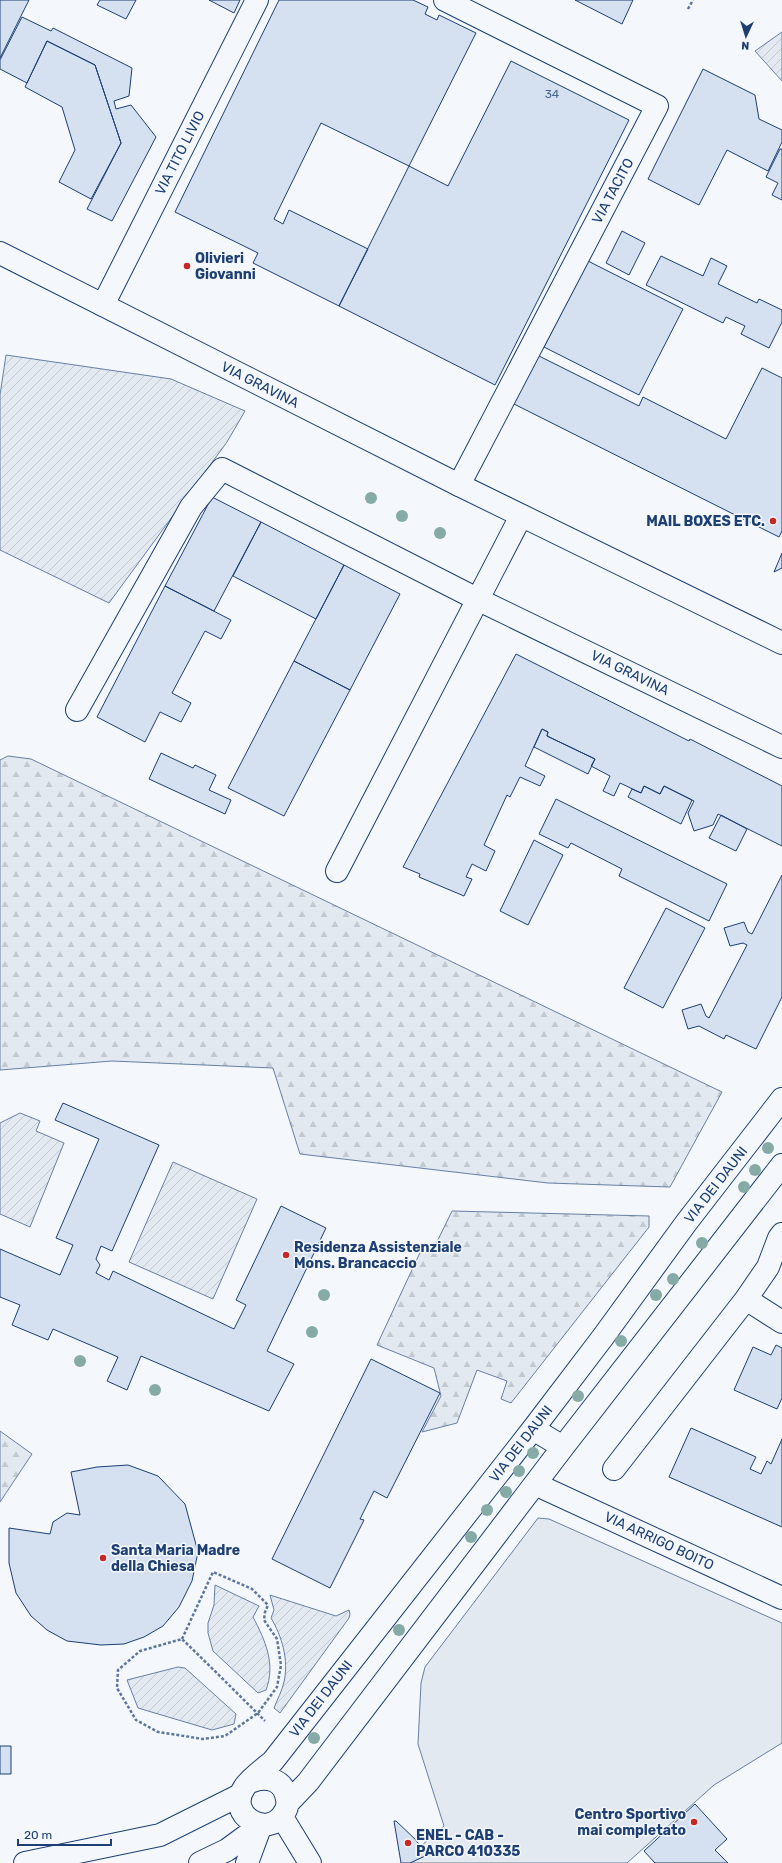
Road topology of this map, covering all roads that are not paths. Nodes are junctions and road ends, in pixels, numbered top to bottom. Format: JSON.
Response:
{"nodes":[{"id":1,"x":257,"y":0,"type":"edge"},
{"id":2,"x":445,"y":0,"type":"edge"},
{"id":3,"x":0,"y":253,"type":"edge"},
{"id":4,"x":103,"y":305,"type":"junction"},
{"id":5,"x":459,"y":486,"type":"junction"},
{"id":6,"x":521,"y":516,"type":"junction"},
{"id":7,"x":477,"y":599,"type":"junction"},
{"id":8,"x":782,"y":643,"type":"edge"},
{"id":9,"x":77,"y":710,"type":"dead end"},
{"id":10,"x":782,"y":747,"type":"edge"},
{"id":11,"x":336,"y":871,"type":"dead end"},
{"id":12,"x":782,"y":1099,"type":"edge"},
{"id":13,"x":782,"y":1165,"type":"edge"},
{"id":14,"x":782,"y":1234,"type":"edge"},
{"id":15,"x":746,"y":1299,"type":"junction"},
{"id":16,"x":782,"y":1322,"type":"edge"},
{"id":17,"x":533,"y":1429,"type":"junction"},
{"id":18,"x":564,"y":1448,"type":"junction"},
{"id":19,"x":614,"y":1469,"type":"dead end"},
{"id":20,"x":535,"y":1484,"type":"junction"},
{"id":21,"x":782,"y":1598,"type":"edge"},
{"id":22,"x":245,"y":1788,"type":"junction"},
{"id":23,"x":285,"y":1810,"type":"junction"},
{"id":24,"x":261,"y":1826,"type":"junction"},
{"id":25,"x":25,"y":1863,"type":"edge"},
{"id":26,"x":200,"y":1863,"type":"edge"},
{"id":27,"x":247,"y":1863,"type":"edge"},
{"id":28,"x":310,"y":1863,"type":"edge"}],
"edges":[{"from":1,"to":4,"type":"street","name":"VIA TITO LIVIO"},
{"from":2,"to":5,"type":"street","name":"VIA TACITO"},
{"from":3,"to":4,"type":"street","name":"VIA GRAVINA"},
{"from":4,"to":5,"type":"street","name":"VIA GRAVINA"},
{"from":5,"to":6,"type":"street","name":"VIA GRAVINA"},
{"from":6,"to":7,"type":"street"},
{"from":6,"to":8,"type":"street","name":"VIA GRAVINA"},
{"from":7,"to":9,"type":"street","name":"VIA GRAVINA"},
{"from":7,"to":10,"type":"street","name":"VIA GRAVINA"},
{"from":7,"to":11,"type":"street"},
{"from":12,"to":17,"type":"street","name":"VIA DEI DAUNI"},
{"from":13,"to":18,"type":"street"},
{"from":14,"to":15,"type":"street"},
{"from":15,"to":16,"type":"street"},
{"from":15,"to":19,"type":"street"},
{"from":17,"to":18,"type":"street"},
{"from":17,"to":22,"type":"street","name":"VIA DEI DAUNI"},
{"from":18,"to":20,"type":"street"},
{"from":20,"to":21,"type":"street","name":"VIA ARRIGO BOITO"},
{"from":20,"to":23,"type":"street"},
{"from":22,"to":23,"type":"street"},
{"from":22,"to":24,"type":"street"},
{"from":22,"to":25,"type":"street","name":"VIA DEI DAUNI"},
{"from":23,"to":24,"type":"street"},
{"from":23,"to":28,"type":"street"},
{"from":24,"to":26,"type":"street"},
{"from":24,"to":27,"type":"street"}]}
